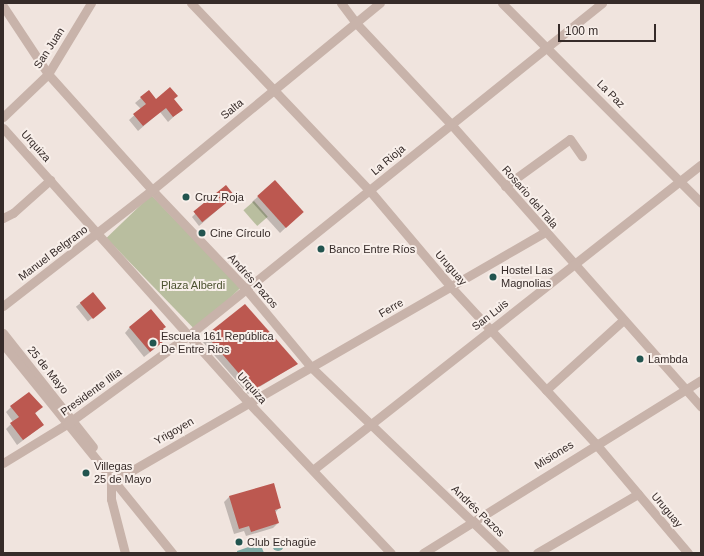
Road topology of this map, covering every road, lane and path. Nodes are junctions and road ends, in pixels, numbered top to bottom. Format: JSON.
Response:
{"nodes":[{"id":1,"x":91,"y":3,"type":"edge"},
{"id":2,"x":191,"y":3,"type":"edge"},
{"id":3,"x":341,"y":3,"type":"edge"},
{"id":4,"x":380,"y":3,"type":"edge"},
{"id":5,"x":502,"y":3,"type":"edge"},
{"id":6,"x":602,"y":3,"type":"edge"},
{"id":7,"x":3,"y":6,"type":"edge"},
{"id":8,"x":356,"y":23,"type":"junction"},
{"id":9,"x":547,"y":47,"type":"junction"},
{"id":10,"x":48,"y":74,"type":"junction"},
{"id":11,"x":273,"y":91,"type":"junction"},
{"id":12,"x":3,"y":117,"type":"edge"},
{"id":13,"x":450,"y":123,"type":"junction"},
{"id":14,"x":3,"y":128,"type":"edge"},
{"id":15,"x":582,"y":156,"type":"dead end"},
{"id":16,"x":701,"y":166,"type":"edge"},
{"id":17,"x":50,"y":180,"type":"junction"},
{"id":18,"x":680,"y":182,"type":"junction"},
{"id":19,"x":505,"y":186,"type":"junction"},
{"id":20,"x":152,"y":190,"type":"junction"},
{"id":21,"x":370,"y":191,"type":"junction"},
{"id":22,"x":701,"y":203,"type":"edge"},
{"id":23,"x":3,"y":218,"type":"edge"},
{"id":24,"x":545,"y":232,"type":"junction"},
{"id":25,"x":98,"y":234,"type":"junction"},
{"id":26,"x":573,"y":264,"type":"junction"},
{"id":27,"x":451,"y":287,"type":"junction"},
{"id":28,"x":246,"y":289,"type":"junction"},
{"id":29,"x":3,"y":306,"type":"edge"},
{"id":30,"x":622,"y":321,"type":"junction"},
{"id":31,"x":490,"y":329,"type":"junction"},
{"id":32,"x":3,"y":333,"type":"edge"},
{"id":33,"x":189,"y":335,"type":"junction"},
{"id":34,"x":3,"y":344,"type":"edge"},
{"id":35,"x":311,"y":367,"type":"junction"},
{"id":36,"x":701,"y":380,"type":"edge"},
{"id":37,"x":546,"y":390,"type":"junction"},
{"id":38,"x":685,"y":390,"type":"junction"},
{"id":39,"x":248,"y":402,"type":"junction"},
{"id":40,"x":701,"y":407,"type":"edge"},
{"id":41,"x":70,"y":422,"type":"junction"},
{"id":42,"x":370,"y":424,"type":"junction"},
{"id":43,"x":595,"y":443,"type":"junction"},
{"id":44,"x":3,"y":463,"type":"edge"},
{"id":45,"x":314,"y":469,"type":"junction"},
{"id":46,"x":112,"y":482,"type":"junction"},
{"id":47,"x":638,"y":494,"type":"junction"},
{"id":48,"x":471,"y":521,"type":"junction"},
{"id":49,"x":125,"y":553,"type":"edge"},
{"id":50,"x":172,"y":553,"type":"edge"},
{"id":51,"x":391,"y":553,"type":"edge"},
{"id":52,"x":423,"y":553,"type":"edge"},
{"id":53,"x":505,"y":553,"type":"edge"},
{"id":54,"x":537,"y":553,"type":"edge"},
{"id":55,"x":688,"y":553,"type":"edge"}],
"edges":[{"from":1,"to":10,"type":"street","name":"San Juan"},
{"from":2,"to":11,"type":"street","name":"Uruguay"},
{"from":3,"to":8,"type":"street","name":"Rosario del Tala"},
{"from":4,"to":8,"type":"street","name":"Salta"},
{"from":5,"to":9,"type":"street","name":"La Paz"},
{"from":6,"to":9,"type":"street","name":"La Rioja"},
{"from":7,"to":10,"type":"street","name":"Andrés Pazos"},
{"from":8,"to":11,"type":"street","name":"Salta"},
{"from":8,"to":13,"type":"street","name":"Rosario del Tala"},
{"from":9,"to":13,"type":"street","name":"La Rioja"},
{"from":9,"to":18,"type":"street","name":"La Paz"},
{"from":10,"to":12,"type":"street","name":"San Juan"},
{"from":10,"to":20,"type":"street","name":"Andrés Pazos"},
{"from":11,"to":20,"type":"street","name":"Salta"},
{"from":11,"to":21,"type":"street","name":"Uruguay"},
{"from":13,"to":19,"type":"street","name":"Rosario del Tala"},
{"from":13,"to":21,"type":"street","name":"La Rioja"},
{"from":14,"to":17,"type":"street","name":"Urquiza"},
{"from":15,"to":19,"type":"street"},
{"from":16,"to":18,"type":"street","name":"San Luis"},
{"from":17,"to":23,"type":"street"},
{"from":17,"to":25,"type":"street","name":"Urquiza"},
{"from":18,"to":22,"type":"street","name":"La Paz"},
{"from":18,"to":26,"type":"street","name":"San Luis"},
{"from":19,"to":24,"type":"street","name":"Rosario del Tala"},
{"from":20,"to":25,"type":"street","name":"Salta"},
{"from":20,"to":28,"type":"street","name":"Andrés Pazos"},
{"from":21,"to":27,"type":"street","name":"Uruguay"},
{"from":21,"to":28,"type":"street","name":"La Rioja"},
{"from":24,"to":26,"type":"street","name":"Rosario del Tala"},
{"from":24,"to":27,"type":"street","name":"Ferre"},
{"from":25,"to":29,"type":"street","name":"Manuel Belgrano"},
{"from":25,"to":33,"type":"street","name":"Urquiza"},
{"from":26,"to":30,"type":"street","name":"Rosario del Tala"},
{"from":26,"to":31,"type":"street","name":"San Luis"},
{"from":27,"to":31,"type":"street","name":"Uruguay"},
{"from":27,"to":35,"type":"street","name":"Ferre"},
{"from":28,"to":33,"type":"street","name":"La Rioja"},
{"from":28,"to":35,"type":"street","name":"Andrés Pazos"},
{"from":30,"to":37,"type":"street"},
{"from":30,"to":38,"type":"street","name":"Rosario del Tala"},
{"from":31,"to":37,"type":"street","name":"Uruguay"},
{"from":31,"to":42,"type":"street","name":"San Luis"},
{"from":32,"to":41,"type":"street","name":"25 de Mayo"},
{"from":33,"to":39,"type":"street","name":"Urquiza"},
{"from":33,"to":41,"type":"street","name":"Presidente Illia"},
{"from":34,"to":41,"type":"street","name":"25 de Mayo"},
{"from":35,"to":39,"type":"street","name":"Ferre"},
{"from":35,"to":42,"type":"street","name":"Andrés Pazos"},
{"from":36,"to":38,"type":"street","name":"Misiones"},
{"from":37,"to":43,"type":"street","name":"Uruguay"},
{"from":38,"to":40,"type":"street","name":"Rosario del Tala"},
{"from":38,"to":43,"type":"street","name":"Misiones"},
{"from":39,"to":45,"type":"street","name":"Urquiza"},
{"from":39,"to":46,"type":"street","name":"Yrigoyen"},
{"from":41,"to":44,"type":"street","name":"Presidente Illia"},
{"from":41,"to":46,"type":"street","name":"25 de Mayo"},
{"from":42,"to":45,"type":"street","name":"San Luis"},
{"from":42,"to":48,"type":"street","name":"Andrés Pazos"},
{"from":43,"to":47,"type":"street","name":"Uruguay"},
{"from":43,"to":48,"type":"street","name":"Misiones"},
{"from":45,"to":51,"type":"street","name":"Urquiza"},
{"from":46,"to":49,"type":"street"},
{"from":46,"to":50,"type":"street","name":"25 de Mayo"},
{"from":47,"to":54,"type":"street"},
{"from":47,"to":55,"type":"street","name":"Uruguay"},
{"from":48,"to":52,"type":"street","name":"Misiones"},
{"from":48,"to":53,"type":"street","name":"Andrés Pazos"}]}
